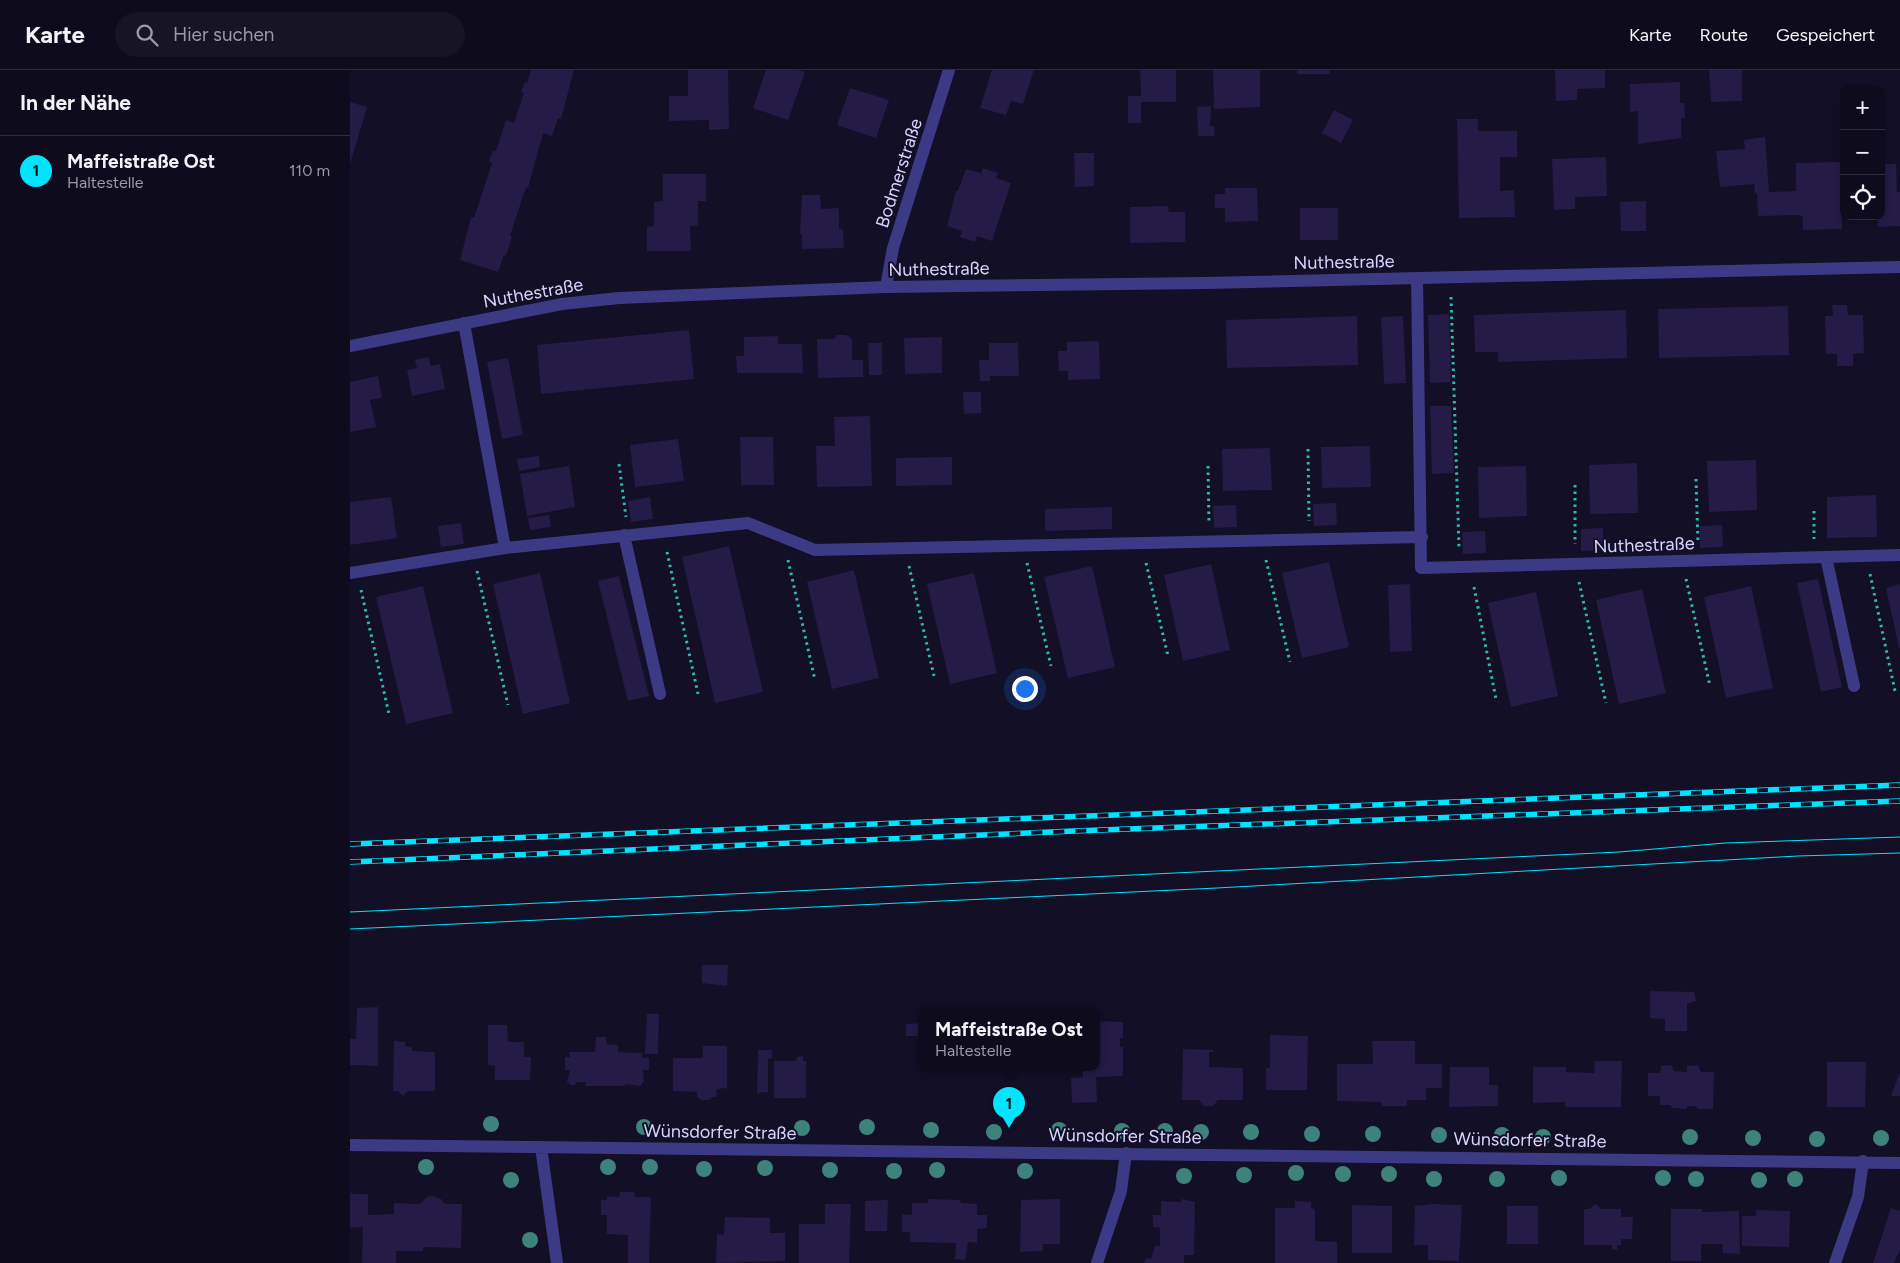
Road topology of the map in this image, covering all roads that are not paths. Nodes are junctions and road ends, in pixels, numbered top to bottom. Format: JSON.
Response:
{"nodes":[{"id":1,"x":949,"y":70,"type":"edge"},
{"id":2,"x":1900,"y":267,"type":"edge"},
{"id":3,"x":1417,"y":278,"type":"junction"},
{"id":4,"x":886,"y":287,"type":"junction"},
{"id":5,"x":464,"y":323,"type":"junction"},
{"id":6,"x":350,"y":346,"type":"edge"},
{"id":7,"x":626,"y":535,"type":"junction"},
{"id":8,"x":1422,"y":537,"type":"junction"},
{"id":9,"x":505,"y":548,"type":"junction"},
{"id":10,"x":1900,"y":555,"type":"edge"},
{"id":11,"x":1820,"y":557,"type":"junction"},
{"id":12,"x":354,"y":573,"type":"edge"},
{"id":13,"x":1854,"y":686,"type":"dead end"},
{"id":14,"x":660,"y":694,"type":"dead end"},
{"id":15,"x":350,"y":1145,"type":"edge"},
{"id":16,"x":541,"y":1147,"type":"junction"},
{"id":17,"x":1126,"y":1153,"type":"junction"},
{"id":18,"x":1864,"y":1161,"type":"junction"},
{"id":19,"x":1900,"y":1163,"type":"edge"},
{"id":20,"x":557,"y":1263,"type":"edge"},
{"id":21,"x":1098,"y":1263,"type":"edge"},
{"id":22,"x":1835,"y":1263,"type":"edge"}],
"edges":[{"from":1,"to":4,"type":"street","name":"Bodmerstraße"},
{"from":2,"to":3,"type":"street","name":"Nuthestraße"},
{"from":3,"to":4,"type":"street","name":"Nuthestraße"},
{"from":3,"to":8,"type":"street","name":"Nuthestraße"},
{"from":4,"to":5,"type":"street","name":"Nuthestraße"},
{"from":5,"to":6,"type":"street","name":"Nuthestraße"},
{"from":5,"to":9,"type":"street","name":"Nuthestraße"},
{"from":7,"to":8,"type":"street"},
{"from":7,"to":9,"type":"street"},
{"from":7,"to":14,"type":"street"},
{"from":8,"to":11,"type":"street","name":"Nuthestraße"},
{"from":9,"to":12,"type":"street"},
{"from":10,"to":11,"type":"street","name":"Nuthestraße"},
{"from":11,"to":13,"type":"street"},
{"from":15,"to":16,"type":"street","name":"Wünsdorfer Straße"},
{"from":16,"to":17,"type":"street","name":"Wünsdorfer Straße"},
{"from":16,"to":20,"type":"street"},
{"from":17,"to":18,"type":"street","name":"Wünsdorfer Straße"},
{"from":17,"to":21,"type":"street"},
{"from":18,"to":19,"type":"street","name":"Wünsdorfer Straße"},
{"from":18,"to":22,"type":"street"}]}
